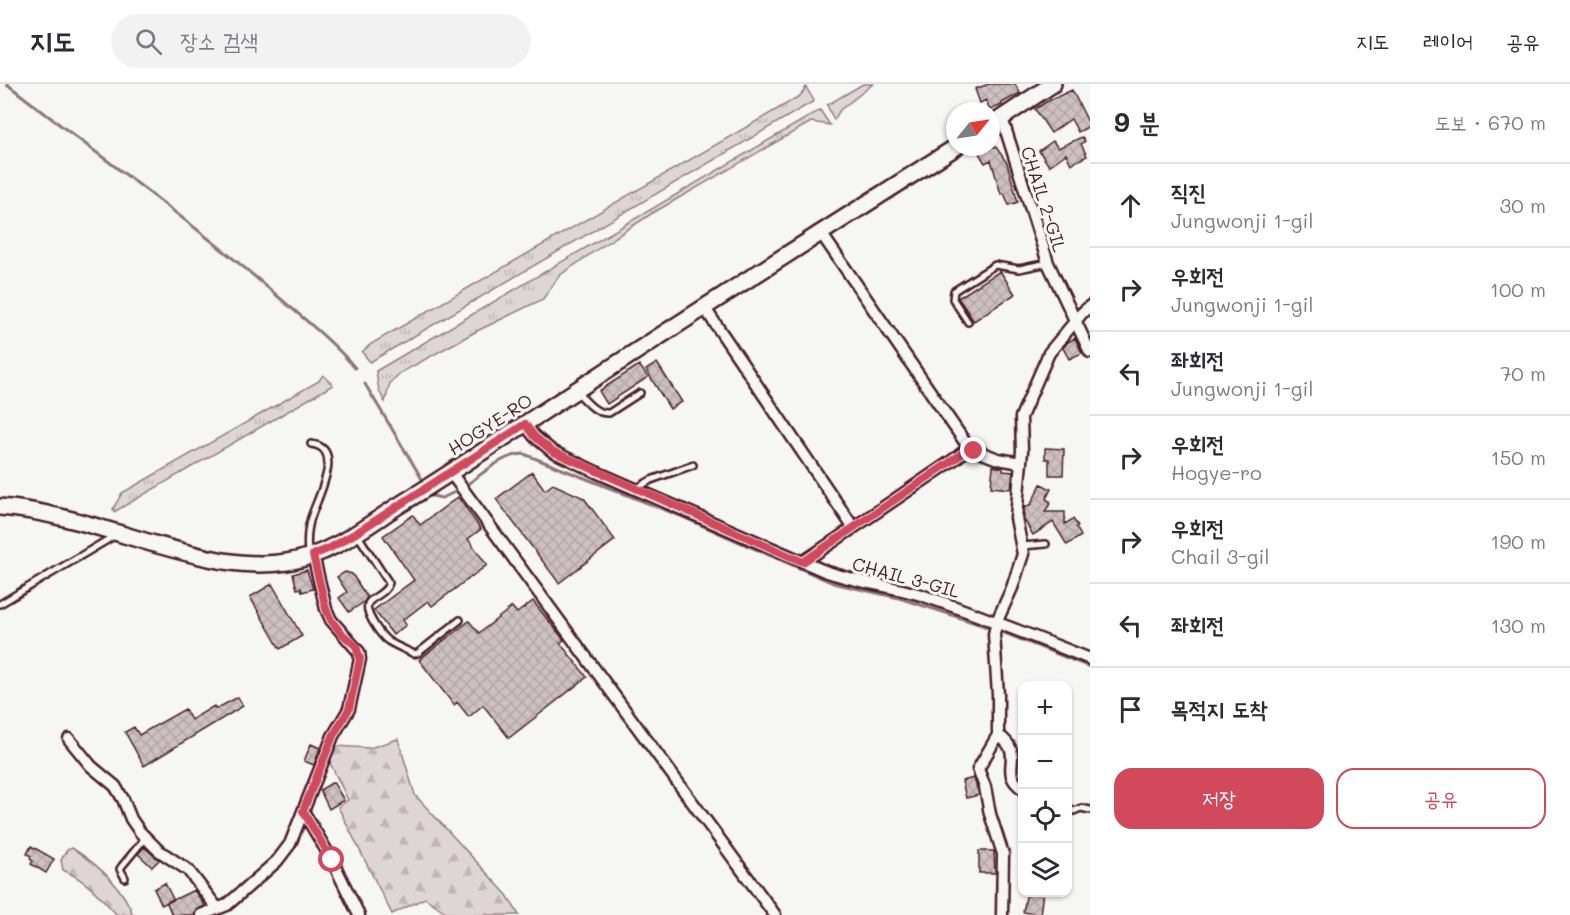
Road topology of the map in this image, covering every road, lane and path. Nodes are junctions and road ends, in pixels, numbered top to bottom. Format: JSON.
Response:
{"nodes":[{"id":1,"x":1053,"y":84,"type":"edge"},
{"id":2,"x":1000,"y":119,"type":"edge"},
{"id":3,"x":1000,"y":133,"type":"edge"},
{"id":4,"x":946,"y":153,"type":"edge"},
{"id":5,"x":821,"y":233,"type":"junction"},
{"id":6,"x":1048,"y":263,"type":"junction"},
{"id":7,"x":1090,"y":306,"type":"edge"},
{"id":8,"x":704,"y":307,"type":"junction"},
{"id":9,"x":1075,"y":321,"type":"junction"},
{"id":10,"x":968,"y":322,"type":"dead end"},
{"id":11,"x":1090,"y":352,"type":"edge"},
{"id":12,"x":575,"y":391,"type":"junction"},
{"id":13,"x":640,"y":393,"type":"dead end"},
{"id":14,"x":525,"y":424,"type":"junction"},
{"id":15,"x":311,"y":444,"type":"dead end"},
{"id":16,"x":969,"y":448,"type":"junction"},
{"id":17,"x":1021,"y":463,"type":"junction"},
{"id":18,"x":693,"y":465,"type":"dead end"},
{"id":19,"x":451,"y":473,"type":"junction"},
{"id":20,"x":636,"y":489,"type":"junction"},
{"id":21,"x":0,"y":507,"type":"edge"},
{"id":22,"x":853,"y":527,"type":"junction"},
{"id":23,"x":356,"y":533,"type":"junction"},
{"id":24,"x":118,"y":534,"type":"junction"},
{"id":25,"x":1046,"y":544,"type":"dead end"},
{"id":26,"x":1022,"y":546,"type":"junction"},
{"id":27,"x":311,"y":556,"type":"junction"},
{"id":28,"x":803,"y":562,"type":"junction"},
{"id":29,"x":0,"y":604,"type":"edge"},
{"id":30,"x":460,"y":620,"type":"dead end"},
{"id":31,"x":997,"y":621,"type":"junction"},
{"id":32,"x":1090,"y":659,"type":"edge"},
{"id":33,"x":998,"y":735,"type":"junction"},
{"id":34,"x":69,"y":739,"type":"dead end"},
{"id":35,"x":1018,"y":785,"type":"edge"},
{"id":36,"x":1072,"y":810,"type":"edge"},
{"id":37,"x":1090,"y":810,"type":"edge"},
{"id":38,"x":303,"y":811,"type":"junction"},
{"id":39,"x":146,"y":837,"type":"junction"},
{"id":40,"x":125,"y":878,"type":"dead end"},
{"id":41,"x":218,"y":909,"type":"junction"},
{"id":42,"x":201,"y":915,"type":"edge"},
{"id":43,"x":359,"y":915,"type":"edge"},
{"id":44,"x":775,"y":915,"type":"edge"},
{"id":45,"x":1002,"y":915,"type":"edge"}],
"edges":[{"from":1,"to":2,"type":"street"},
{"from":3,"to":6,"type":"street","name":"CHAIL 2-GIL"},
{"from":4,"to":5,"type":"street","name":"HOGYE-RO"},
{"from":5,"to":8,"type":"street","name":"HOGYE-RO"},
{"from":5,"to":16,"type":"street"},
{"from":6,"to":9,"type":"street","name":"CHAIL 2-GIL"},
{"from":6,"to":10,"type":"lane"},
{"from":7,"to":9,"type":"street"},
{"from":8,"to":12,"type":"street","name":"HOGYE-RO"},
{"from":8,"to":22,"type":"street"},
{"from":9,"to":11,"type":"street","name":"CHAIL 2-GIL"},
{"from":9,"to":17,"type":"street"},
{"from":12,"to":13,"type":"lane"},
{"from":12,"to":14,"type":"street","name":"HOGYE-RO"},
{"from":14,"to":19,"type":"street","name":"HOGYE-RO"},
{"from":14,"to":20,"type":"street","name":"CHAIL 3-GIL"},
{"from":15,"to":27,"type":"lane"},
{"from":16,"to":17,"type":"street"},
{"from":16,"to":22,"type":"street"},
{"from":17,"to":26,"type":"street"},
{"from":18,"to":20,"type":"lane"},
{"from":19,"to":23,"type":"street","name":"HOGYE-RO"},
{"from":19,"to":44,"type":"street"},
{"from":20,"to":28,"type":"street","name":"CHAIL 3-GIL"},
{"from":21,"to":24,"type":"street","name":"HOGYE-RO"},
{"from":22,"to":28,"type":"street"},
{"from":23,"to":27,"type":"street","name":"HOGYE-RO"},
{"from":23,"to":30,"type":"lane"},
{"from":24,"to":27,"type":"street","name":"HOGYE-RO"},
{"from":24,"to":29,"type":"lane"},
{"from":25,"to":26,"type":"lane"},
{"from":26,"to":31,"type":"street"},
{"from":27,"to":38,"type":"street"},
{"from":28,"to":31,"type":"street","name":"CHAIL 3-GIL"},
{"from":31,"to":32,"type":"street","name":"CHAIL 3-GIL"},
{"from":31,"to":33,"type":"street"},
{"from":33,"to":35,"type":"street"},
{"from":33,"to":45,"type":"street"},
{"from":34,"to":39,"type":"street"},
{"from":36,"to":37,"type":"lane"},
{"from":38,"to":41,"type":"street"},
{"from":38,"to":43,"type":"street"},
{"from":39,"to":40,"type":"lane"},
{"from":39,"to":41,"type":"street"},
{"from":41,"to":42,"type":"street"}]}
